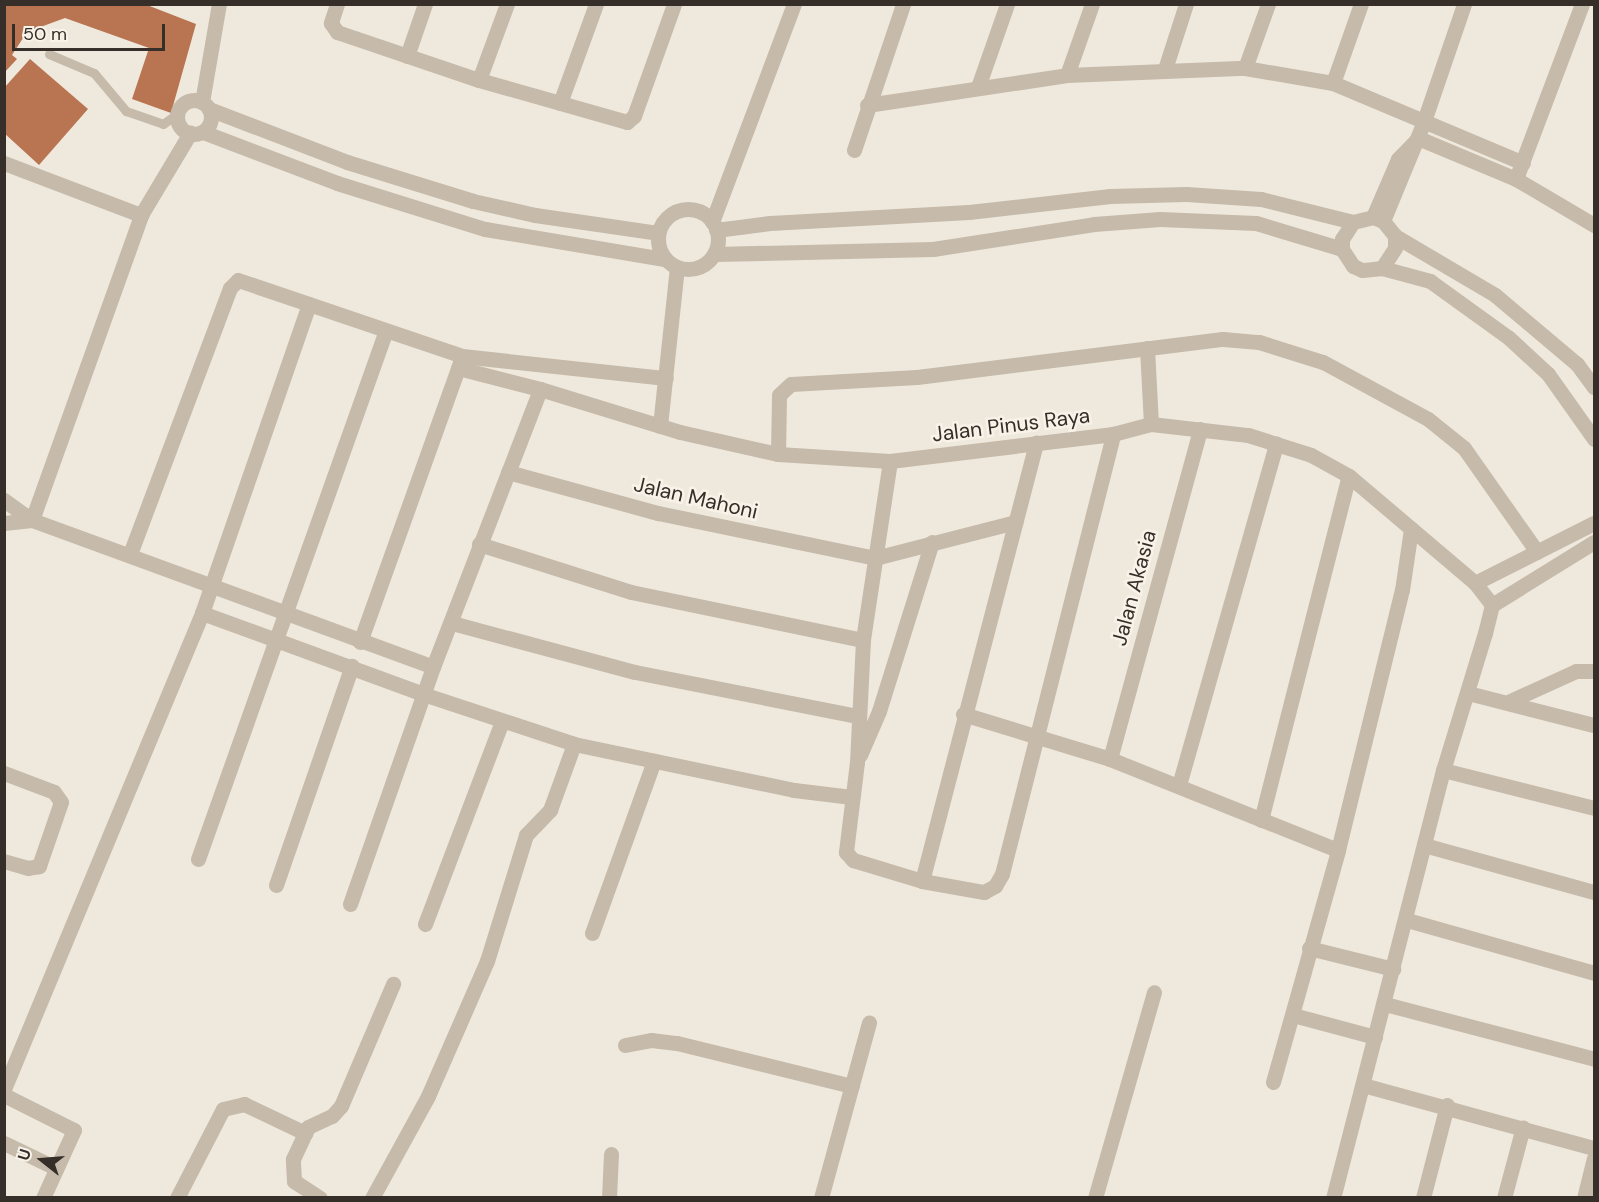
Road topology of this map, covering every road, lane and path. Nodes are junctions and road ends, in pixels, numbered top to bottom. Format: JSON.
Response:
{"nodes":[{"id":1,"x":219,"y":4,"type":"edge"},
{"id":2,"x":337,"y":4,"type":"edge"},
{"id":3,"x":425,"y":4,"type":"edge"},
{"id":4,"x":507,"y":4,"type":"edge"},
{"id":5,"x":596,"y":4,"type":"edge"},
{"id":6,"x":674,"y":4,"type":"edge"},
{"id":7,"x":794,"y":4,"type":"edge"},
{"id":8,"x":903,"y":4,"type":"edge"},
{"id":9,"x":1007,"y":4,"type":"edge"},
{"id":10,"x":1092,"y":4,"type":"edge"},
{"id":11,"x":1186,"y":4,"type":"edge"},
{"id":12,"x":1268,"y":4,"type":"edge"},
{"id":13,"x":1361,"y":4,"type":"edge"},
{"id":14,"x":1464,"y":4,"type":"edge"},
{"id":15,"x":1582,"y":4,"type":"edge"},
{"id":16,"x":49,"y":54,"type":"dead end"},
{"id":17,"x":407,"y":56,"type":"junction"},
{"id":18,"x":1245,"y":68,"type":"junction"},
{"id":19,"x":1166,"y":69,"type":"junction"},
{"id":20,"x":1067,"y":75,"type":"junction"},
{"id":21,"x":479,"y":80,"type":"junction"},
{"id":22,"x":1333,"y":83,"type":"junction"},
{"id":23,"x":978,"y":87,"type":"junction"},
{"id":24,"x":560,"y":103,"type":"junction"},
{"id":25,"x":867,"y":105,"type":"junction"},
{"id":26,"x":205,"y":106,"type":"junction"},
{"id":27,"x":178,"y":113,"type":"junction"},
{"id":28,"x":1420,"y":131,"type":"junction"},
{"id":29,"x":268,"y":132,"type":"junction"},
{"id":30,"x":196,"y":133,"type":"junction"},
{"id":31,"x":854,"y":150,"type":"dead end"},
{"id":32,"x":261,"y":153,"type":"junction"},
{"id":33,"x":347,"y":162,"type":"junction"},
{"id":34,"x":4,"y":163,"type":"edge"},
{"id":35,"x":1523,"y":163,"type":"junction"},
{"id":36,"x":1516,"y":179,"type":"junction"},
{"id":37,"x":337,"y":183,"type":"junction"},
{"id":38,"x":411,"y":183,"type":"junction"},
{"id":39,"x":1159,"y":195,"type":"junction"},
{"id":40,"x":472,"y":201,"type":"junction"},
{"id":41,"x":404,"y":205,"type":"junction"},
{"id":42,"x":141,"y":215,"type":"junction"},
{"id":43,"x":1160,"y":219,"type":"junction"},
{"id":44,"x":1378,"y":219,"type":"junction"},
{"id":45,"x":575,"y":220,"type":"junction"},
{"id":46,"x":465,"y":222,"type":"junction"},
{"id":47,"x":1353,"y":222,"type":"junction"},
{"id":48,"x":1594,"y":225,"type":"edge"},
{"id":49,"x":714,"y":226,"type":"junction"},
{"id":50,"x":658,"y":233,"type":"junction"},
{"id":51,"x":1395,"y":236,"type":"junction"},
{"id":52,"x":572,"y":245,"type":"junction"},
{"id":53,"x":1342,"y":249,"type":"junction"},
{"id":54,"x":714,"y":254,"type":"junction"},
{"id":55,"x":671,"y":264,"type":"junction"},
{"id":56,"x":1382,"y":268,"type":"junction"},
{"id":57,"x":309,"y":303,"type":"junction"},
{"id":58,"x":385,"y":333,"type":"junction"},
{"id":59,"x":1147,"y":348,"type":"junction"},
{"id":60,"x":460,"y":362,"type":"junction"},
{"id":61,"x":666,"y":378,"type":"junction"},
{"id":62,"x":1594,"y":387,"type":"edge"},
{"id":63,"x":540,"y":388,"type":"junction"},
{"id":64,"x":1151,"y":424,"type":"junction"},
{"id":65,"x":660,"y":426,"type":"junction"},
{"id":66,"x":1200,"y":429,"type":"junction"},
{"id":67,"x":1113,"y":434,"type":"junction"},
{"id":68,"x":1594,"y":439,"type":"edge"},
{"id":69,"x":1036,"y":443,"type":"junction"},
{"id":70,"x":1276,"y":444,"type":"junction"},
{"id":71,"x":778,"y":454,"type":"junction"},
{"id":72,"x":890,"y":461,"type":"junction"},
{"id":73,"x":508,"y":472,"type":"junction"},
{"id":74,"x":1349,"y":476,"type":"junction"},
{"id":75,"x":5,"y":502,"type":"edge"},
{"id":76,"x":32,"y":520,"type":"junction"},
{"id":77,"x":1015,"y":522,"type":"junction"},
{"id":78,"x":4,"y":523,"type":"edge"},
{"id":79,"x":1594,"y":523,"type":"edge"},
{"id":80,"x":1411,"y":529,"type":"junction"},
{"id":81,"x":932,"y":542,"type":"junction"},
{"id":82,"x":1594,"y":542,"type":"edge"},
{"id":83,"x":479,"y":544,"type":"junction"},
{"id":84,"x":1537,"y":552,"type":"junction"},
{"id":85,"x":130,"y":554,"type":"junction"},
{"id":86,"x":875,"y":558,"type":"junction"},
{"id":87,"x":1475,"y":583,"type":"junction"},
{"id":88,"x":212,"y":586,"type":"junction"},
{"id":89,"x":1492,"y":605,"type":"junction"},
{"id":90,"x":284,"y":612,"type":"junction"},
{"id":91,"x":202,"y":613,"type":"junction"},
{"id":92,"x":452,"y":623,"type":"junction"},
{"id":93,"x":273,"y":639,"type":"junction"},
{"id":94,"x":863,"y":640,"type":"junction"},
{"id":95,"x":360,"y":642,"type":"junction"},
{"id":96,"x":352,"y":666,"type":"junction"},
{"id":97,"x":433,"y":666,"type":"junction"},
{"id":98,"x":1594,"y":671,"type":"edge"},
{"id":99,"x":1468,"y":693,"type":"junction"},
{"id":100,"x":426,"y":695,"type":"junction"},
{"id":101,"x":1510,"y":701,"type":"junction"},
{"id":102,"x":963,"y":714,"type":"junction"},
{"id":103,"x":858,"y":716,"type":"junction"},
{"id":104,"x":502,"y":721,"type":"junction"},
{"id":105,"x":1594,"y":725,"type":"edge"},
{"id":106,"x":1038,"y":735,"type":"junction"},
{"id":107,"x":574,"y":744,"type":"junction"},
{"id":108,"x":1110,"y":759,"type":"junction"},
{"id":109,"x":654,"y":761,"type":"junction"},
{"id":110,"x":856,"y":762,"type":"junction"},
{"id":111,"x":1443,"y":770,"type":"junction"},
{"id":112,"x":4,"y":773,"type":"edge"},
{"id":113,"x":1179,"y":785,"type":"junction"},
{"id":114,"x":852,"y":797,"type":"junction"},
{"id":115,"x":1594,"y":808,"type":"edge"},
{"id":116,"x":1261,"y":820,"type":"junction"},
{"id":117,"x":1424,"y":845,"type":"junction"},
{"id":118,"x":1338,"y":849,"type":"junction"},
{"id":119,"x":198,"y":859,"type":"dead end"},
{"id":120,"x":6,"y":865,"type":"edge"},
{"id":121,"x":922,"y":881,"type":"junction"},
{"id":122,"x":276,"y":885,"type":"dead end"},
{"id":123,"x":1594,"y":892,"type":"edge"},
{"id":124,"x":351,"y":904,"type":"dead end"},
{"id":125,"x":1407,"y":920,"type":"junction"},
{"id":126,"x":425,"y":924,"type":"dead end"},
{"id":127,"x":592,"y":933,"type":"dead end"},
{"id":128,"x":1309,"y":948,"type":"junction"},
{"id":129,"x":1393,"y":969,"type":"junction"},
{"id":130,"x":1594,"y":973,"type":"edge"},
{"id":131,"x":393,"y":984,"type":"dead end"},
{"id":132,"x":1154,"y":992,"type":"dead end"},
{"id":133,"x":1385,"y":1004,"type":"junction"},
{"id":134,"x":1293,"y":1016,"type":"junction"},
{"id":135,"x":869,"y":1022,"type":"dead end"},
{"id":136,"x":1375,"y":1037,"type":"junction"},
{"id":137,"x":625,"y":1045,"type":"dead end"},
{"id":138,"x":1594,"y":1059,"type":"edge"},
{"id":139,"x":1273,"y":1082,"type":"dead end"},
{"id":140,"x":1362,"y":1085,"type":"junction"},
{"id":141,"x":852,"y":1086,"type":"junction"},
{"id":142,"x":4,"y":1089,"type":"edge"},
{"id":143,"x":4,"y":1095,"type":"edge"},
{"id":144,"x":1447,"y":1105,"type":"junction"},
{"id":145,"x":1523,"y":1127,"type":"junction"},
{"id":146,"x":305,"y":1133,"type":"junction"},
{"id":147,"x":4,"y":1143,"type":"edge"},
{"id":148,"x":1594,"y":1148,"type":"edge"},
{"id":149,"x":611,"y":1154,"type":"dead end"},
{"id":150,"x":1594,"y":1158,"type":"edge"},
{"id":151,"x":56,"y":1168,"type":"junction"},
{"id":152,"x":43,"y":1197,"type":"edge"},
{"id":153,"x":177,"y":1197,"type":"edge"},
{"id":154,"x":320,"y":1197,"type":"edge"},
{"id":155,"x":372,"y":1197,"type":"edge"},
{"id":156,"x":609,"y":1197,"type":"edge"},
{"id":157,"x":821,"y":1197,"type":"edge"},
{"id":158,"x":1095,"y":1197,"type":"edge"},
{"id":159,"x":1333,"y":1197,"type":"edge"},
{"id":160,"x":1423,"y":1197,"type":"edge"},
{"id":161,"x":1504,"y":1197,"type":"edge"},
{"id":162,"x":1584,"y":1197,"type":"edge"}],
"edges":[{"from":1,"to":26,"type":"street"},
{"from":2,"to":17,"type":"street"},
{"from":3,"to":17,"type":"street"},
{"from":4,"to":21,"type":"street"},
{"from":5,"to":24,"type":"street"},
{"from":6,"to":24,"type":"street"},
{"from":7,"to":49,"type":"street"},
{"from":8,"to":25,"type":"street"},
{"from":9,"to":23,"type":"street"},
{"from":10,"to":20,"type":"street"},
{"from":11,"to":19,"type":"street"},
{"from":12,"to":18,"type":"street"},
{"from":13,"to":22,"type":"street"},
{"from":14,"to":28,"type":"street"},
{"from":15,"to":35,"type":"street"},
{"from":16,"to":27,"type":"lane"},
{"from":17,"to":21,"type":"street"},
{"from":18,"to":19,"type":"street"},
{"from":18,"to":22,"type":"street"},
{"from":19,"to":20,"type":"street"},
{"from":20,"to":23,"type":"street"},
{"from":21,"to":24,"type":"street"},
{"from":22,"to":28,"type":"street"},
{"from":23,"to":25,"type":"street"},
{"from":25,"to":31,"type":"street"},
{"from":26,"to":27,"type":"street"},
{"from":26,"to":29,"type":"street"},
{"from":26,"to":30,"type":"street"},
{"from":27,"to":30,"type":"street"},
{"from":28,"to":35,"type":"street"},
{"from":28,"to":36,"type":"street"},
{"from":28,"to":44,"type":"street"},
{"from":29,"to":32,"type":"street"},
{"from":29,"to":33,"type":"street"},
{"from":30,"to":32,"type":"street"},
{"from":30,"to":42,"type":"street"},
{"from":32,"to":37,"type":"street"},
{"from":33,"to":37,"type":"street"},
{"from":33,"to":38,"type":"street"},
{"from":34,"to":42,"type":"street"},
{"from":35,"to":36,"type":"street"},
{"from":36,"to":48,"type":"street"},
{"from":37,"to":41,"type":"street"},
{"from":38,"to":40,"type":"street"},
{"from":38,"to":41,"type":"street"},
{"from":39,"to":43,"type":"street"},
{"from":39,"to":47,"type":"street"},
{"from":39,"to":49,"type":"street"},
{"from":40,"to":45,"type":"street"},
{"from":40,"to":46,"type":"street"},
{"from":41,"to":46,"type":"street"},
{"from":42,"to":76,"type":"street"},
{"from":43,"to":53,"type":"street"},
{"from":43,"to":54,"type":"street"},
{"from":44,"to":47,"type":"street"},
{"from":44,"to":51,"type":"street"},
{"from":45,"to":50,"type":"street"},
{"from":45,"to":52,"type":"street"},
{"from":46,"to":52,"type":"street"},
{"from":47,"to":53,"type":"street"},
{"from":49,"to":50,"type":"street"},
{"from":49,"to":54,"type":"street"},
{"from":50,"to":55,"type":"street"},
{"from":51,"to":56,"type":"street"},
{"from":51,"to":62,"type":"street"},
{"from":52,"to":55,"type":"street"},
{"from":53,"to":56,"type":"street"},
{"from":54,"to":55,"type":"street"},
{"from":55,"to":61,"type":"street"},
{"from":56,"to":68,"type":"street"},
{"from":57,"to":58,"type":"street"},
{"from":57,"to":85,"type":"street"},
{"from":57,"to":88,"type":"street"},
{"from":58,"to":60,"type":"street"},
{"from":58,"to":90,"type":"street"},
{"from":59,"to":64,"type":"street"},
{"from":59,"to":71,"type":"street"},
{"from":59,"to":84,"type":"street"},
{"from":60,"to":61,"type":"street"},
{"from":60,"to":63,"type":"street","name":"Jalan Pinus Raya"},
{"from":60,"to":95,"type":"street"},
{"from":61,"to":65,"type":"street"},
{"from":63,"to":65,"type":"street","name":"Jalan Pinus Raya"},
{"from":63,"to":73,"type":"street"},
{"from":64,"to":66,"type":"street","name":"Jalan Pinus Raya"},
{"from":64,"to":67,"type":"street","name":"Jalan Pinus Raya"},
{"from":65,"to":71,"type":"street","name":"Jalan Pinus Raya"},
{"from":66,"to":70,"type":"street","name":"Jalan Pinus Raya"},
{"from":66,"to":108,"type":"street","name":"Jalan Akasia"},
{"from":67,"to":69,"type":"street","name":"Jalan Pinus Raya"},
{"from":67,"to":106,"type":"street"},
{"from":69,"to":72,"type":"street","name":"Jalan Pinus Raya"},
{"from":69,"to":77,"type":"street"},
{"from":70,"to":74,"type":"street","name":"Jalan Pinus Raya"},
{"from":70,"to":113,"type":"street"},
{"from":71,"to":72,"type":"street","name":"Jalan Pinus Raya"},
{"from":72,"to":86,"type":"street"},
{"from":73,"to":83,"type":"street"},
{"from":73,"to":86,"type":"street","name":"Jalan Mahoni"},
{"from":74,"to":80,"type":"street","name":"Jalan Pinus Raya"},
{"from":74,"to":116,"type":"street"},
{"from":75,"to":76,"type":"street"},
{"from":76,"to":78,"type":"street"},
{"from":76,"to":85,"type":"street"},
{"from":77,"to":81,"type":"street"},
{"from":77,"to":102,"type":"street"},
{"from":79,"to":84,"type":"street"},
{"from":80,"to":87,"type":"street","name":"Jalan Pinus Raya"},
{"from":80,"to":118,"type":"street"},
{"from":81,"to":86,"type":"street"},
{"from":81,"to":110,"type":"street"},
{"from":82,"to":89,"type":"street"},
{"from":83,"to":92,"type":"street"},
{"from":83,"to":94,"type":"street"},
{"from":84,"to":87,"type":"street"},
{"from":85,"to":88,"type":"street"},
{"from":86,"to":94,"type":"street"},
{"from":87,"to":89,"type":"street","name":"Jalan Pinus Raya"},
{"from":88,"to":90,"type":"street"},
{"from":88,"to":91,"type":"street"},
{"from":89,"to":99,"type":"street"},
{"from":90,"to":93,"type":"street"},
{"from":90,"to":95,"type":"street"},
{"from":91,"to":93,"type":"street"},
{"from":91,"to":142,"type":"street"},
{"from":92,"to":97,"type":"street"},
{"from":92,"to":103,"type":"street"},
{"from":93,"to":96,"type":"street"},
{"from":93,"to":119,"type":"street"},
{"from":94,"to":103,"type":"street"},
{"from":95,"to":97,"type":"street"},
{"from":96,"to":100,"type":"street"},
{"from":96,"to":122,"type":"street"},
{"from":97,"to":100,"type":"street"},
{"from":98,"to":101,"type":"street"},
{"from":99,"to":101,"type":"street"},
{"from":99,"to":111,"type":"street"},
{"from":100,"to":104,"type":"street"},
{"from":100,"to":124,"type":"street"},
{"from":101,"to":105,"type":"street"},
{"from":102,"to":106,"type":"street"},
{"from":102,"to":121,"type":"street"},
{"from":103,"to":110,"type":"street"},
{"from":104,"to":107,"type":"street"},
{"from":104,"to":126,"type":"street"},
{"from":106,"to":108,"type":"street"},
{"from":106,"to":121,"type":"street"},
{"from":107,"to":109,"type":"street"},
{"from":107,"to":155,"type":"street"},
{"from":108,"to":113,"type":"street"},
{"from":109,"to":114,"type":"street"},
{"from":109,"to":127,"type":"street"},
{"from":110,"to":114,"type":"street"},
{"from":111,"to":115,"type":"street"},
{"from":111,"to":117,"type":"street"},
{"from":112,"to":120,"type":"street"},
{"from":113,"to":116,"type":"street"},
{"from":114,"to":121,"type":"street"},
{"from":116,"to":118,"type":"street"},
{"from":117,"to":123,"type":"street"},
{"from":117,"to":125,"type":"street"},
{"from":118,"to":128,"type":"street"},
{"from":125,"to":129,"type":"street"},
{"from":125,"to":130,"type":"street"},
{"from":128,"to":129,"type":"street"},
{"from":128,"to":134,"type":"street"},
{"from":129,"to":133,"type":"street"},
{"from":131,"to":146,"type":"street"},
{"from":132,"to":158,"type":"street"},
{"from":133,"to":136,"type":"street"},
{"from":133,"to":138,"type":"street"},
{"from":134,"to":136,"type":"street"},
{"from":134,"to":139,"type":"street"},
{"from":135,"to":141,"type":"street"},
{"from":136,"to":140,"type":"street"},
{"from":137,"to":141,"type":"street"},
{"from":140,"to":144,"type":"street"},
{"from":140,"to":159,"type":"street"},
{"from":141,"to":157,"type":"street"},
{"from":143,"to":151,"type":"street"},
{"from":144,"to":145,"type":"street"},
{"from":144,"to":160,"type":"street"},
{"from":145,"to":148,"type":"street"},
{"from":145,"to":161,"type":"street"},
{"from":146,"to":153,"type":"street"},
{"from":146,"to":154,"type":"street"},
{"from":147,"to":151,"type":"street"},
{"from":149,"to":156,"type":"street"},
{"from":150,"to":162,"type":"street"},
{"from":151,"to":152,"type":"street"}]}
